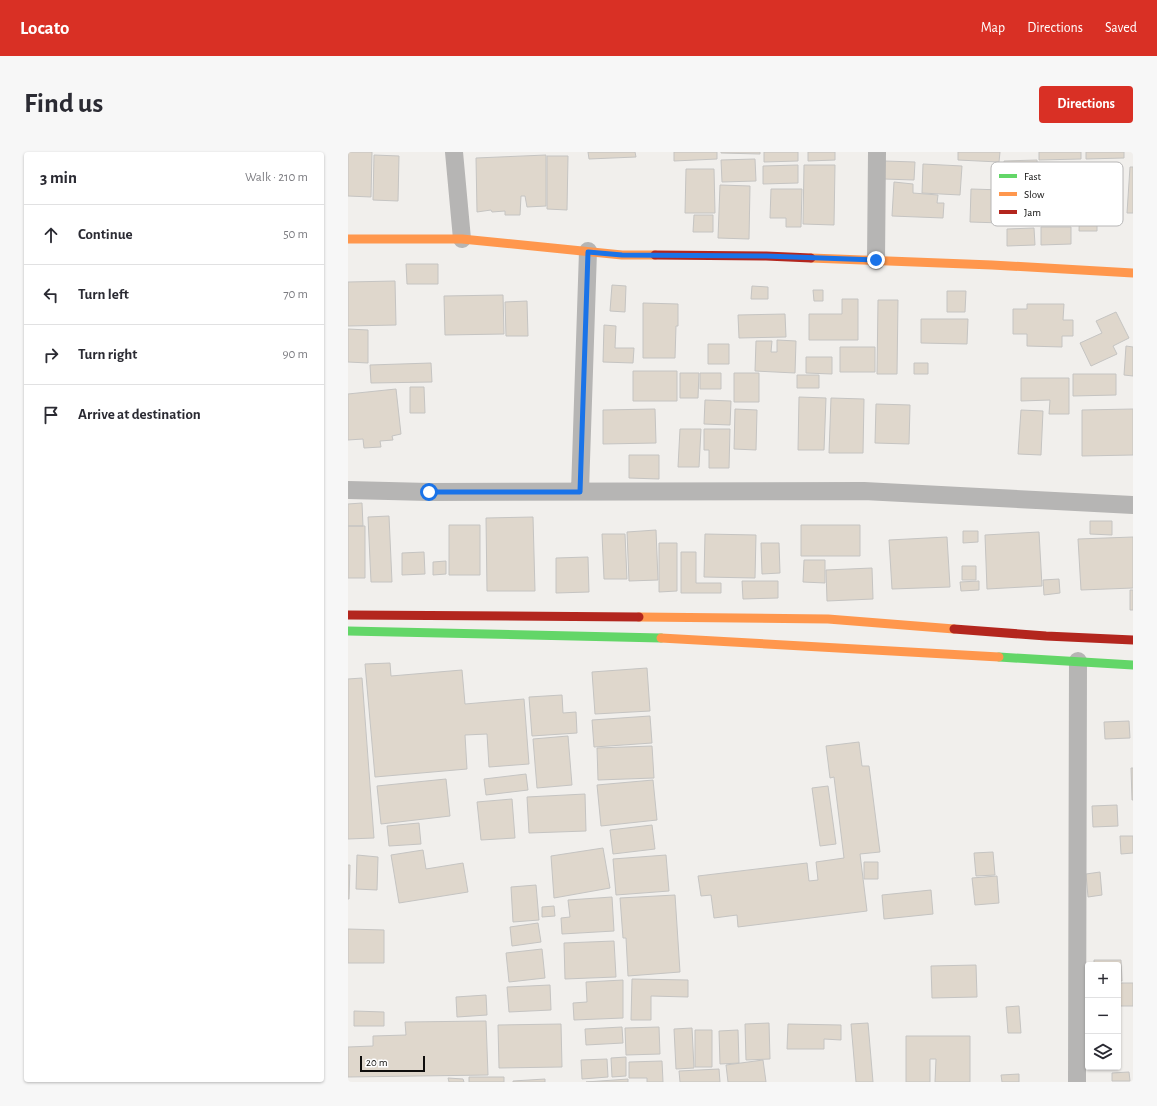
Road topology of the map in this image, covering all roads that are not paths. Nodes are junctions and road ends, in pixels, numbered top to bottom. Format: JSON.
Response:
{"nodes":[{"id":1,"x":454,"y":152,"type":"edge"},
{"id":2,"x":877,"y":152,"type":"edge"},
{"id":3,"x":348,"y":239,"type":"edge"},
{"id":4,"x":462,"y":239,"type":"junction"},
{"id":5,"x":588,"y":252,"type":"junction"},
{"id":6,"x":876,"y":260,"type":"junction"},
{"id":7,"x":1133,"y":273,"type":"edge"},
{"id":8,"x":348,"y":490,"type":"edge"},
{"id":9,"x":580,"y":492,"type":"junction"},
{"id":10,"x":1133,"y":505,"type":"edge"},
{"id":11,"x":348,"y":615,"type":"edge"},
{"id":12,"x":348,"y":632,"type":"edge"},
{"id":13,"x":1133,"y":640,"type":"edge"},
{"id":14,"x":1078,"y":661,"type":"junction"},
{"id":15,"x":1133,"y":665,"type":"edge"},
{"id":16,"x":1077,"y":1082,"type":"edge"}],
"edges":[{"from":1,"to":4,"type":"street"},
{"from":2,"to":6,"type":"street"},
{"from":3,"to":4,"type":"street"},
{"from":4,"to":5,"type":"street"},
{"from":5,"to":6,"type":"street"},
{"from":5,"to":9,"type":"street"},
{"from":6,"to":7,"type":"street"},
{"from":8,"to":9,"type":"street"},
{"from":9,"to":10,"type":"street"},
{"from":11,"to":13,"type":"street"},
{"from":12,"to":14,"type":"street"},
{"from":14,"to":15,"type":"street"},
{"from":14,"to":16,"type":"street"}]}
